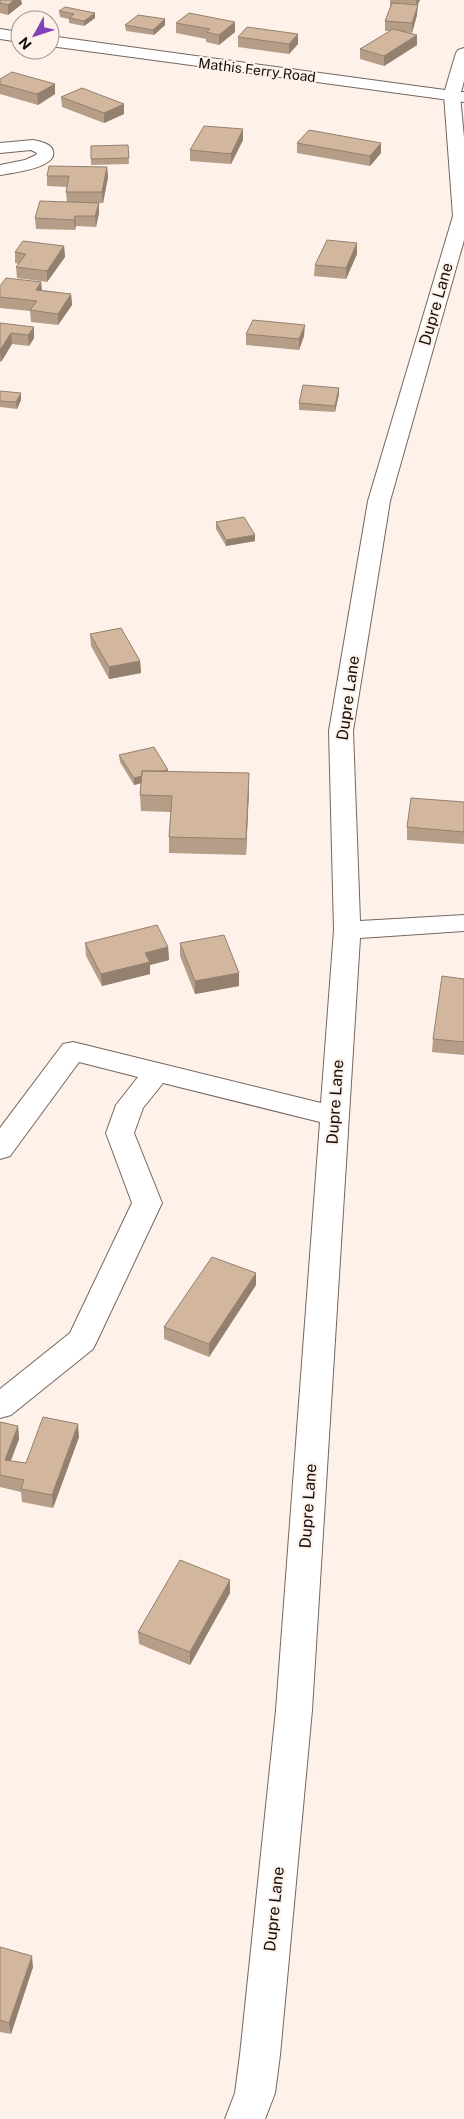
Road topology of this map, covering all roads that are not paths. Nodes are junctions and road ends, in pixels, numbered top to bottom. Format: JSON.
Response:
{"nodes":[{"id":1,"x":60,"y":42,"type":"edge"},
{"id":2,"x":464,"y":54,"type":"edge"},
{"id":3,"x":459,"y":86,"type":"edge"},
{"id":4,"x":0,"y":148,"type":"edge"},
{"id":5,"x":0,"y":170,"type":"edge"},
{"id":6,"x":464,"y":923,"type":"edge"},
{"id":7,"x":347,"y":930,"type":"junction"},
{"id":8,"x":157,"y":1072,"type":"junction"},
{"id":9,"x":334,"y":1116,"type":"junction"},
{"id":10,"x":0,"y":1149,"type":"edge"},
{"id":11,"x":0,"y":1406,"type":"edge"},
{"id":12,"x":245,"y":2119,"type":"edge"}],
"edges":[{"from":1,"to":3,"type":"street","name":"Mathis Ferry Road"},
{"from":2,"to":3,"type":"street"},
{"from":3,"to":7,"type":"street","name":"Dupre Lane"},
{"from":4,"to":5,"type":"street"},
{"from":6,"to":7,"type":"street"},
{"from":7,"to":9,"type":"street","name":"Dupre Lane"},
{"from":8,"to":9,"type":"street"},
{"from":8,"to":10,"type":"street"},
{"from":8,"to":11,"type":"street"},
{"from":9,"to":12,"type":"street","name":"Dupre Lane"}]}
